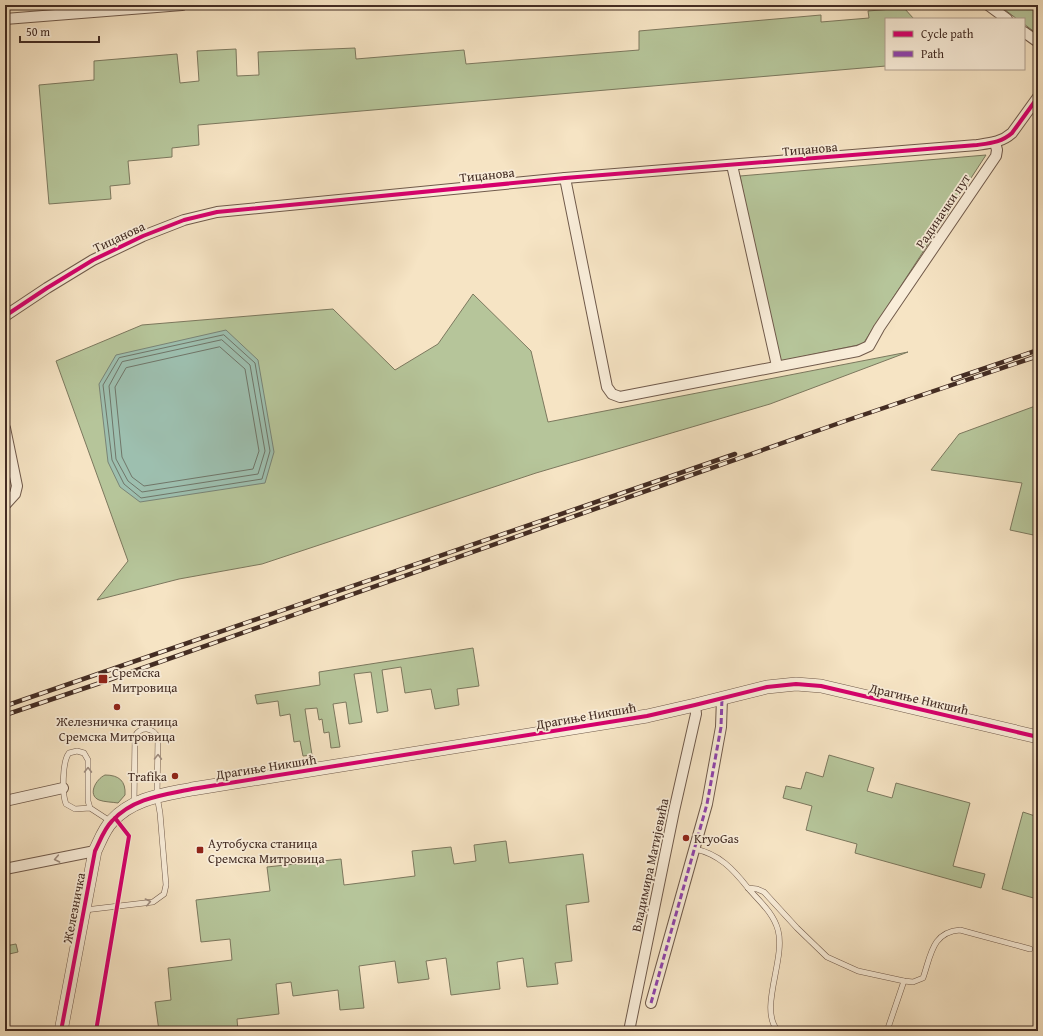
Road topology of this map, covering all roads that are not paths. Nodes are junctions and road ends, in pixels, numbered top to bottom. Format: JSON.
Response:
{"nodes":[{"id":1,"x":182,"y":5,"type":"edge"},
{"id":2,"x":988,"y":5,"type":"edge"},
{"id":3,"x":1006,"y":18,"type":"edge"},
{"id":4,"x":5,"y":19,"type":"edge"},
{"id":5,"x":1025,"y":33,"type":"edge"},
{"id":6,"x":1038,"y":42,"type":"edge"},
{"id":7,"x":1038,"y":97,"type":"edge"},
{"id":8,"x":995,"y":142,"type":"junction"},
{"id":9,"x":732,"y":165,"type":"junction"},
{"id":10,"x":565,"y":178,"type":"junction"},
{"id":11,"x":5,"y":316,"type":"edge"},
{"id":12,"x":777,"y":366,"type":"junction"},
{"id":13,"x":5,"y":428,"type":"edge"},
{"id":14,"x":5,"y":506,"type":"edge"},
{"id":15,"x":722,"y":698,"type":"junction"},
{"id":16,"x":695,"y":705,"type":"junction"},
{"id":17,"x":1038,"y":737,"type":"edge"},
{"id":18,"x":63,"y":788,"type":"junction"},
{"id":19,"x":157,"y":796,"type":"junction"},
{"id":20,"x":5,"y":801,"type":"edge"},
{"id":21,"x":134,"y":804,"type":"junction"},
{"id":22,"x":90,"y":808,"type":"junction"},
{"id":23,"x":111,"y":821,"type":"junction"},
{"id":24,"x":694,"y":849,"type":"junction"},
{"id":25,"x":95,"y":851,"type":"junction"},
{"id":26,"x":5,"y":869,"type":"edge"},
{"id":27,"x":748,"y":888,"type":"junction"},
{"id":28,"x":84,"y":910,"type":"junction"},
{"id":29,"x":1030,"y":949,"type":"dead end"},
{"id":30,"x":904,"y":981,"type":"junction"},
{"id":31,"x":651,"y":1003,"type":"dead end"},
{"id":32,"x":61,"y":1031,"type":"edge"},
{"id":33,"x":629,"y":1031,"type":"edge"},
{"id":34,"x":778,"y":1031,"type":"edge"},
{"id":35,"x":887,"y":1031,"type":"edge"}],
"edges":[{"from":1,"to":4,"type":"street"},
{"from":2,"to":3,"type":"street"},
{"from":5,"to":6,"type":"street"},
{"from":7,"to":8,"type":"street"},
{"from":8,"to":9,"type":"street","name":"Тицанова"},
{"from":8,"to":12,"type":"street","name":"Радиначки пут"},
{"from":9,"to":10,"type":"street","name":"Тицанова"},
{"from":9,"to":12,"type":"street"},
{"from":10,"to":11,"type":"street","name":"Тицанова"},
{"from":10,"to":12,"type":"street"},
{"from":13,"to":14,"type":"street"},
{"from":15,"to":16,"type":"street","name":"Драгиње Никшић"},
{"from":15,"to":17,"type":"street","name":"Драгиње Никшић"},
{"from":15,"to":24,"type":"street"},
{"from":16,"to":19,"type":"street","name":"Драгиње Никшић"},
{"from":16,"to":33,"type":"street","name":"Владимира Матијевића"},
{"from":18,"to":20,"type":"street"},
{"from":18,"to":22,"type":"lane"},
{"from":22,"to":18,"type":"lane","one_way":true},
{"from":19,"to":21,"type":"street","name":"Драгиње Никшић"},
{"from":19,"to":21,"type":"lane","one_way":true},
{"from":28,"to":19,"type":"lane","one_way":true},
{"from":21,"to":23,"type":"street","name":"Железничка"},
{"from":22,"to":23,"type":"lane"},
{"from":23,"to":25,"type":"street","name":"Железничка"},
{"from":24,"to":27,"type":"lane"},
{"from":24,"to":31,"type":"street"},
{"from":25,"to":26,"type":"street","one_way":true},
{"from":25,"to":28,"type":"street","name":"Железничка"},
{"from":27,"to":30,"type":"lane"},
{"from":27,"to":34,"type":"lane"},
{"from":28,"to":32,"type":"street","name":"Железничка"},
{"from":29,"to":30,"type":"lane"},
{"from":30,"to":35,"type":"lane"}]}
